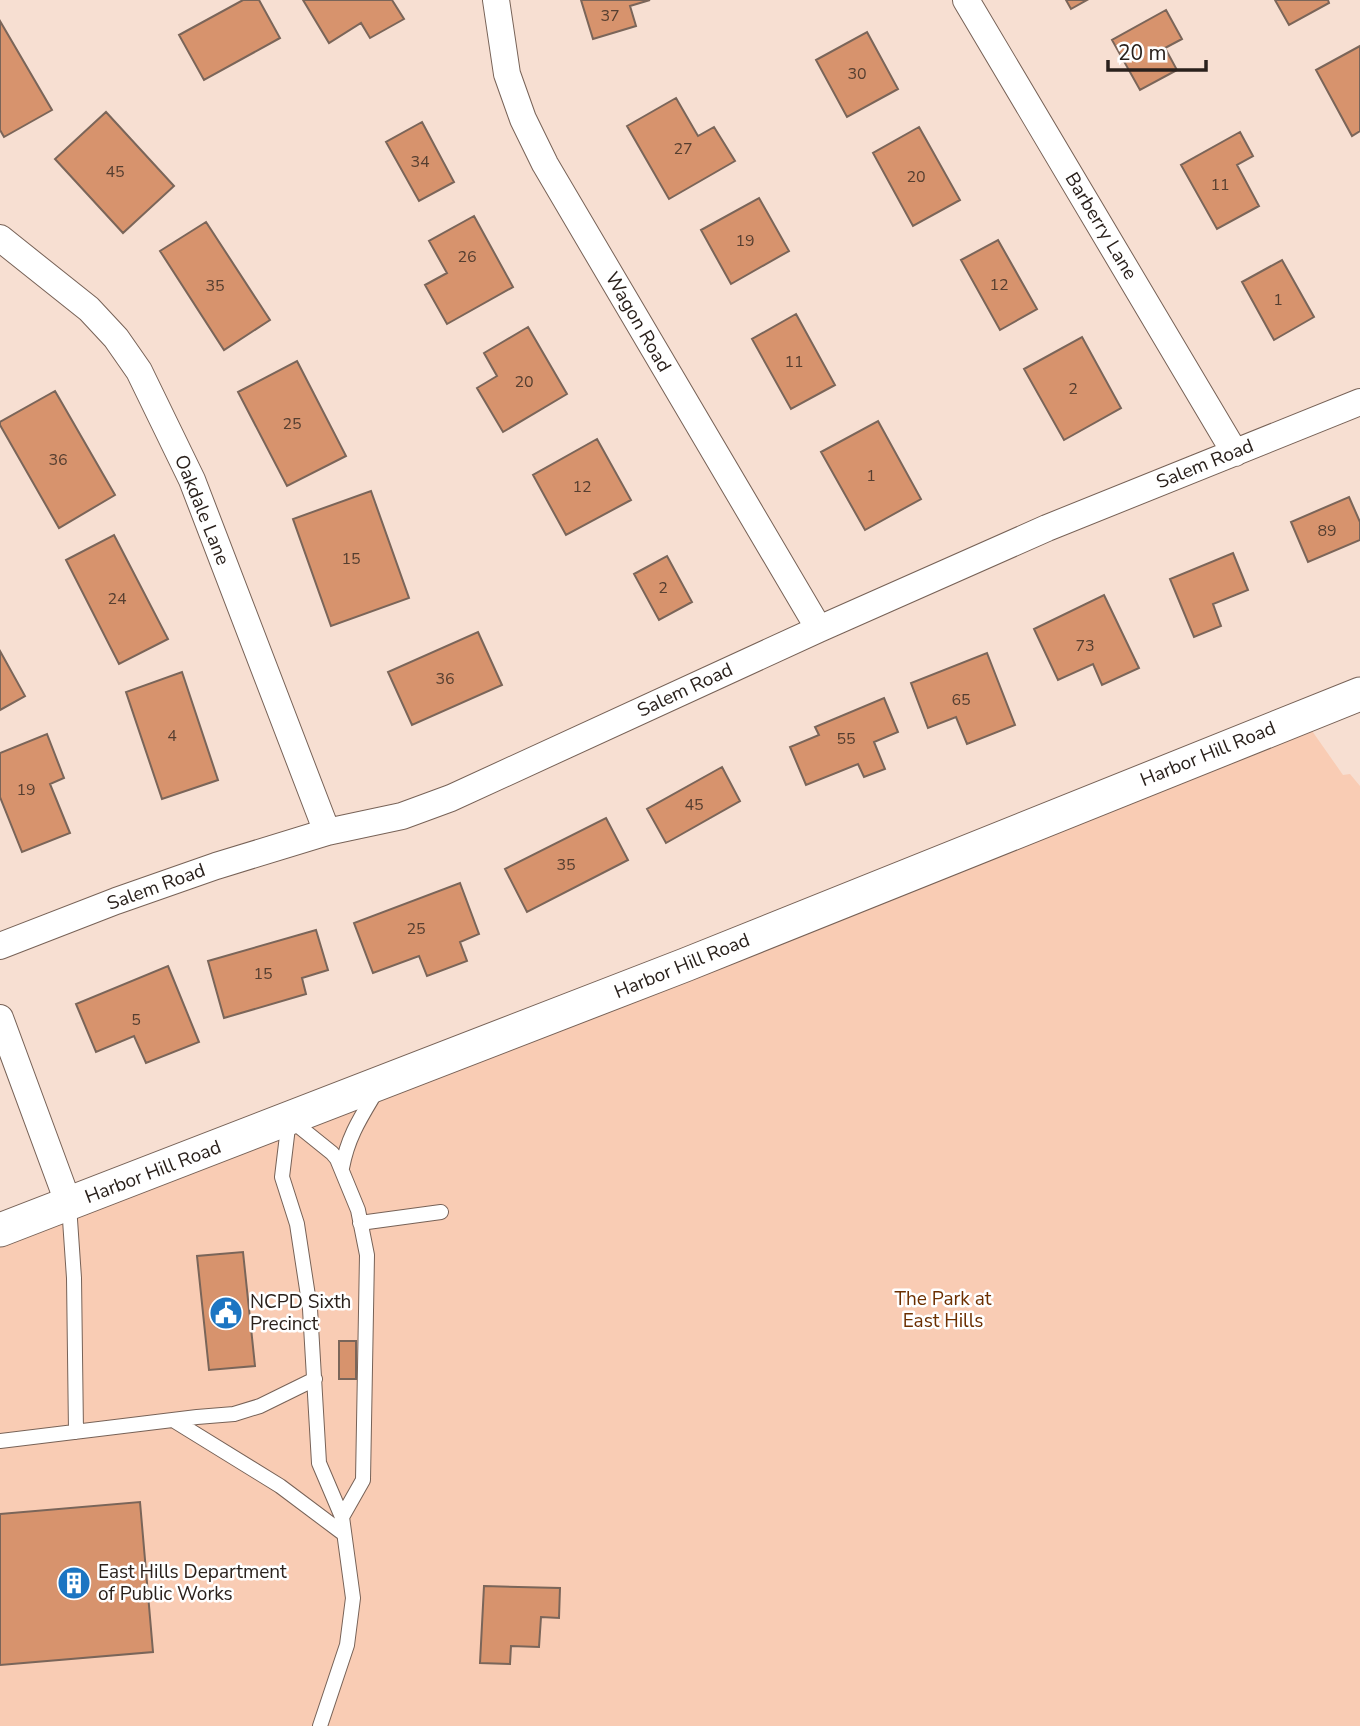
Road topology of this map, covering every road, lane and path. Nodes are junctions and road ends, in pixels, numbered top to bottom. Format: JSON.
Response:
{"nodes":[{"id":1,"x":496,"y":0,"type":"edge"},
{"id":2,"x":967,"y":0,"type":"edge"},
{"id":3,"x":0,"y":237,"type":"edge"},
{"id":4,"x":1360,"y":402,"type":"edge"},
{"id":5,"x":1235,"y":453,"type":"junction"},
{"id":6,"x":819,"y":629,"type":"junction"},
{"id":7,"x":1360,"y":694,"type":"edge"},
{"id":8,"x":327,"y":832,"type":"junction"},
{"id":9,"x":0,"y":946,"type":"edge"},
{"id":10,"x":0,"y":1018,"type":"edge"},
{"id":11,"x":380,"y":1084,"type":"junction"},
{"id":12,"x":289,"y":1119,"type":"junction"},
{"id":13,"x":342,"y":1168,"type":"junction"},
{"id":14,"x":69,"y":1205,"type":"junction"},
{"id":15,"x":440,"y":1212,"type":"dead end"},
{"id":16,"x":360,"y":1223,"type":"junction"},
{"id":17,"x":0,"y":1230,"type":"edge"},
{"id":18,"x":315,"y":1379,"type":"junction"},
{"id":19,"x":173,"y":1420,"type":"junction"},
{"id":20,"x":76,"y":1432,"type":"junction"},
{"id":21,"x":0,"y":1441,"type":"edge"},
{"id":22,"x":342,"y":1517,"type":"junction"},
{"id":23,"x":344,"y":1534,"type":"junction"},
{"id":24,"x":320,"y":1726,"type":"edge"}],
"edges":[{"from":1,"to":6,"type":"street","name":"Wagon Road"},
{"from":2,"to":5,"type":"street","name":"Barberry Lane"},
{"from":3,"to":8,"type":"street","name":"Oakdale Lane"},
{"from":4,"to":5,"type":"street","name":"Salem Road"},
{"from":5,"to":6,"type":"street","name":"Salem Road"},
{"from":6,"to":8,"type":"street","name":"Salem Road"},
{"from":7,"to":11,"type":"street","name":"Harbor Hill Road"},
{"from":8,"to":9,"type":"street","name":"Salem Road"},
{"from":10,"to":14,"type":"street"},
{"from":11,"to":12,"type":"street","name":"Harbor Hill Road"},
{"from":11,"to":13,"type":"lane"},
{"from":12,"to":13,"type":"lane"},
{"from":12,"to":14,"type":"street","name":"Harbor Hill Road"},
{"from":12,"to":18,"type":"lane"},
{"from":13,"to":16,"type":"lane"},
{"from":14,"to":17,"type":"street","name":"Harbor Hill Road"},
{"from":14,"to":20,"type":"lane"},
{"from":15,"to":16,"type":"lane"},
{"from":16,"to":22,"type":"lane"},
{"from":18,"to":19,"type":"lane"},
{"from":18,"to":22,"type":"lane"},
{"from":19,"to":20,"type":"lane"},
{"from":19,"to":23,"type":"lane"},
{"from":20,"to":21,"type":"lane"},
{"from":22,"to":23,"type":"lane"},
{"from":23,"to":24,"type":"lane"}]}
